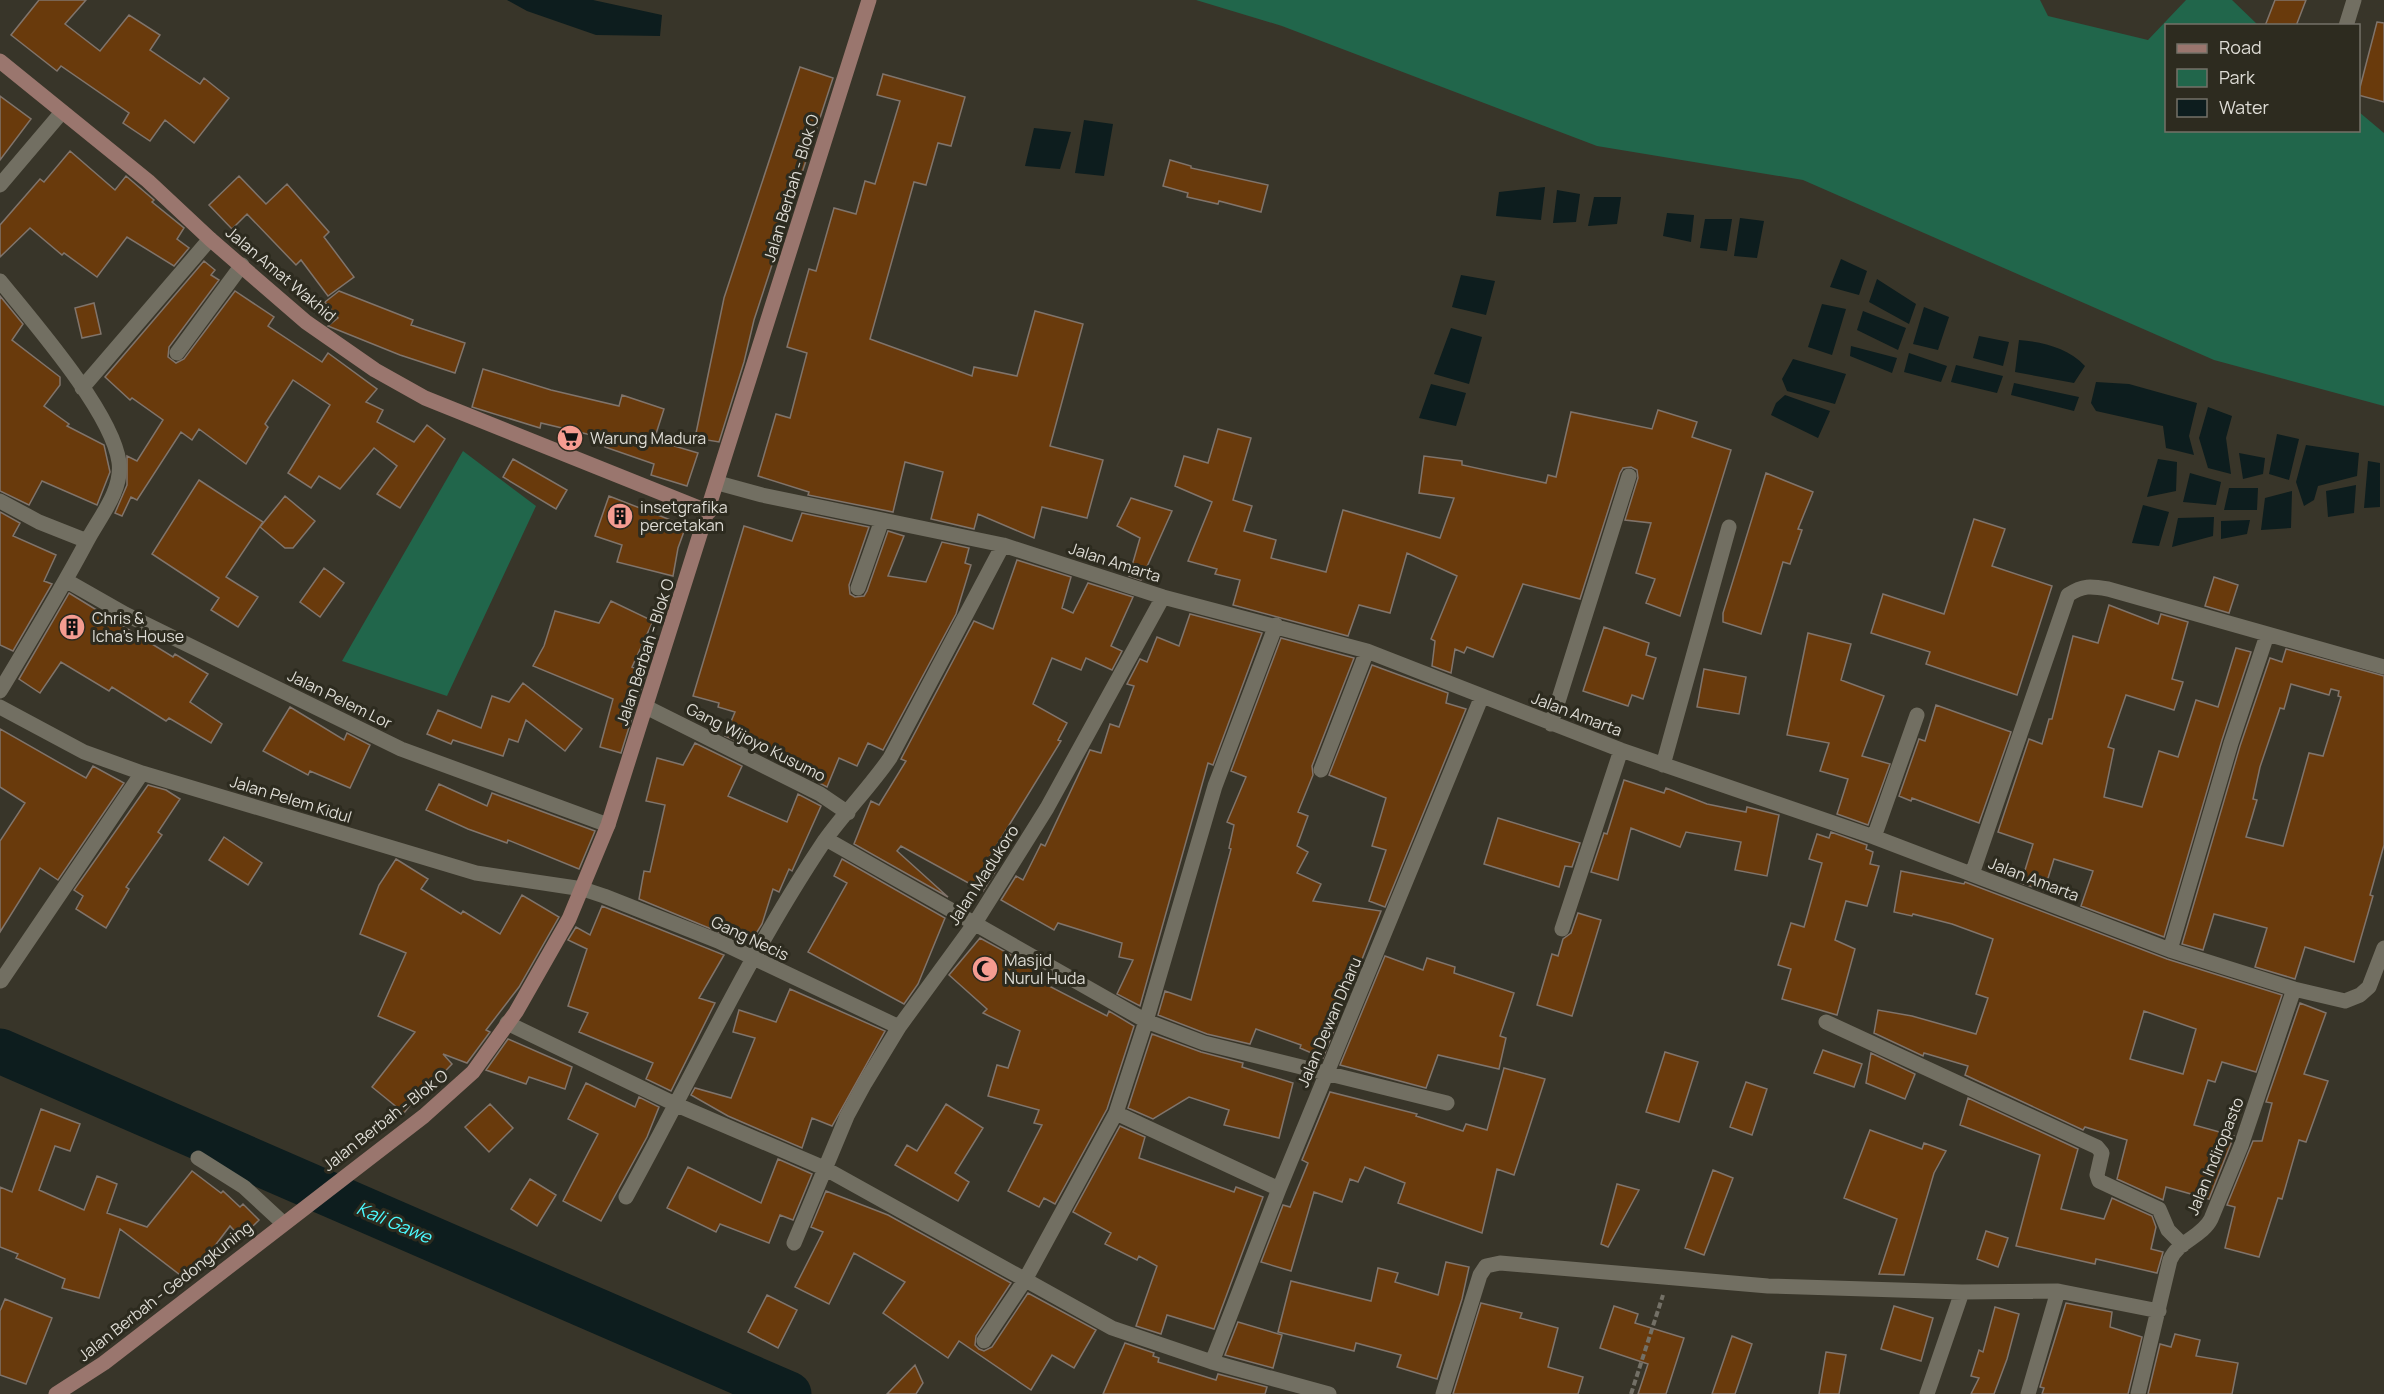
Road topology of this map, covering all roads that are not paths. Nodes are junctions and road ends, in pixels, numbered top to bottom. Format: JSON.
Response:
{"nodes":[{"id":1,"x":868,"y":0,"type":"edge"},
{"id":2,"x":2354,"y":0,"type":"edge"},
{"id":3,"x":2347,"y":24,"type":"edge"},
{"id":4,"x":0,"y":61,"type":"edge"},
{"id":5,"x":62,"y":112,"type":"junction"},
{"id":6,"x":0,"y":185,"type":"edge"},
{"id":7,"x":210,"y":239,"type":"junction"},
{"id":8,"x":243,"y":265,"type":"junction"},
{"id":9,"x":0,"y":281,"type":"edge"},
{"id":10,"x":177,"y":352,"type":"dead end"},
{"id":11,"x":82,"y":388,"type":"junction"},
{"id":12,"x":1629,"y":476,"type":"dead end"},
{"id":13,"x":718,"y":483,"type":"junction"},
{"id":14,"x":0,"y":501,"type":"edge"},
{"id":15,"x":709,"y":512,"type":"junction"},
{"id":16,"x":882,"y":520,"type":"junction"},
{"id":17,"x":1729,"y":527,"type":"dead end"},
{"id":18,"x":87,"y":541,"type":"junction"},
{"id":19,"x":1003,"y":545,"type":"junction"},
{"id":20,"x":67,"y":581,"type":"junction"},
{"id":21,"x":858,"y":588,"type":"dead end"},
{"id":22,"x":1163,"y":597,"type":"junction"},
{"id":23,"x":1276,"y":625,"type":"junction"},
{"id":24,"x":2267,"y":635,"type":"junction"},
{"id":25,"x":1367,"y":651,"type":"junction"},
{"id":26,"x":2384,"y":667,"type":"edge"},
{"id":27,"x":0,"y":691,"type":"edge"},
{"id":28,"x":1482,"y":696,"type":"junction"},
{"id":29,"x":0,"y":707,"type":"edge"},
{"id":30,"x":646,"y":707,"type":"junction"},
{"id":31,"x":1917,"y":716,"type":"dead end"},
{"id":32,"x":1551,"y":724,"type":"junction"},
{"id":33,"x":1621,"y":750,"type":"junction"},
{"id":34,"x":1663,"y":765,"type":"junction"},
{"id":35,"x":1321,"y":770,"type":"dead end"},
{"id":36,"x":142,"y":773,"type":"junction"},
{"id":37,"x":848,"y":813,"type":"junction"},
{"id":38,"x":608,"y":825,"type":"junction"},
{"id":39,"x":1874,"y":837,"type":"junction"},
{"id":40,"x":826,"y":839,"type":"junction"},
{"id":41,"x":1972,"y":874,"type":"junction"},
{"id":42,"x":583,"y":890,"type":"junction"},
{"id":43,"x":975,"y":923,"type":"junction"},
{"id":44,"x":1562,"y":929,"type":"dead end"},
{"id":45,"x":2384,"y":948,"type":"edge"},
{"id":46,"x":2170,"y":950,"type":"junction"},
{"id":47,"x":753,"y":959,"type":"junction"},
{"id":48,"x":1,"y":981,"type":"edge"},
{"id":49,"x":2294,"y":989,"type":"junction"},
{"id":50,"x":1146,"y":1021,"type":"junction"},
{"id":51,"x":1826,"y":1022,"type":"dead end"},
{"id":52,"x":507,"y":1023,"type":"junction"},
{"id":53,"x":899,"y":1027,"type":"junction"},
{"id":54,"x":1328,"y":1073,"type":"junction"},
{"id":55,"x":1447,"y":1103,"type":"dead end"},
{"id":56,"x":677,"y":1106,"type":"junction"},
{"id":57,"x":1116,"y":1113,"type":"junction"},
{"id":58,"x":198,"y":1158,"type":"dead end"},
{"id":59,"x":824,"y":1168,"type":"junction"},
{"id":60,"x":1279,"y":1189,"type":"junction"},
{"id":61,"x":626,"y":1197,"type":"dead end"},
{"id":62,"x":288,"y":1219,"type":"junction"},
{"id":63,"x":794,"y":1243,"type":"dead end"},
{"id":64,"x":2183,"y":1245,"type":"junction"},
{"id":65,"x":1025,"y":1280,"type":"junction"},
{"id":66,"x":2058,"y":1291,"type":"junction"},
{"id":67,"x":1962,"y":1292,"type":"junction"},
{"id":68,"x":2159,"y":1311,"type":"junction"},
{"id":69,"x":984,"y":1341,"type":"dead end"},
{"id":70,"x":1212,"y":1362,"type":"junction"},
{"id":71,"x":56,"y":1394,"type":"edge"},
{"id":72,"x":1329,"y":1394,"type":"edge"},
{"id":73,"x":1443,"y":1394,"type":"edge"},
{"id":74,"x":1927,"y":1394,"type":"edge"},
{"id":75,"x":2028,"y":1394,"type":"edge"},
{"id":76,"x":2138,"y":1394,"type":"edge"}],
"edges":[{"from":1,"to":13,"type":"main road","name":"Jalan Berbah - Blok O"},
{"from":2,"to":3,"type":"street"},
{"from":4,"to":5,"type":"main road","name":"Jalan Amat Wakhid"},
{"from":5,"to":6,"type":"street"},
{"from":5,"to":7,"type":"main road","name":"Jalan Amat Wakhid"},
{"from":7,"to":8,"type":"main road","name":"Jalan Amat Wakhid"},
{"from":7,"to":11,"type":"street"},
{"from":8,"to":10,"type":"street"},
{"from":8,"to":15,"type":"main road","name":"Jalan Amat Wakhid"},
{"from":9,"to":11,"type":"street"},
{"from":11,"to":18,"type":"street"},
{"from":12,"to":32,"type":"street"},
{"from":13,"to":15,"type":"main road","name":"Jalan Berbah - Blok O"},
{"from":13,"to":16,"type":"street","name":"Jalan Amarta"},
{"from":14,"to":18,"type":"street"},
{"from":15,"to":30,"type":"main road","name":"Jalan Berbah - Blok O"},
{"from":16,"to":19,"type":"street","name":"Jalan Amarta"},
{"from":16,"to":21,"type":"street"},
{"from":17,"to":34,"type":"street"},
{"from":18,"to":20,"type":"street"},
{"from":19,"to":22,"type":"street","name":"Jalan Amarta"},
{"from":19,"to":37,"type":"street"},
{"from":20,"to":27,"type":"street"},
{"from":20,"to":38,"type":"street","name":"Jalan Pelem Lor"},
{"from":22,"to":23,"type":"street","name":"Jalan Amarta"},
{"from":22,"to":43,"type":"street","name":"Jalan Madukoro"},
{"from":23,"to":25,"type":"street","name":"Jalan Amarta"},
{"from":23,"to":50,"type":"street"},
{"from":24,"to":26,"type":"street"},
{"from":24,"to":41,"type":"street"},
{"from":24,"to":46,"type":"street"},
{"from":25,"to":28,"type":"street","name":"Jalan Amarta"},
{"from":25,"to":35,"type":"street"},
{"from":28,"to":32,"type":"street","name":"Jalan Amarta"},
{"from":28,"to":54,"type":"street","name":"Jalan Dewan Dharu"},
{"from":29,"to":36,"type":"street","name":"Jalan Pelem Kidul"},
{"from":30,"to":37,"type":"street","name":"Gang Wijoyo Kusumo"},
{"from":30,"to":38,"type":"main road","name":"Jalan Berbah - Blok O"},
{"from":31,"to":39,"type":"street"},
{"from":32,"to":33,"type":"street","name":"Jalan Amarta"},
{"from":33,"to":34,"type":"street","name":"Jalan Amarta"},
{"from":33,"to":44,"type":"street"},
{"from":34,"to":39,"type":"street","name":"Jalan Amarta"},
{"from":36,"to":42,"type":"street","name":"Jalan Pelem Kidul"},
{"from":36,"to":48,"type":"street"},
{"from":37,"to":40,"type":"street"},
{"from":38,"to":42,"type":"main road","name":"Jalan Berbah - Blok O"},
{"from":39,"to":41,"type":"street","name":"Jalan Amarta"},
{"from":40,"to":43,"type":"street"},
{"from":40,"to":47,"type":"street"},
{"from":41,"to":46,"type":"street","name":"Jalan Amarta"},
{"from":42,"to":47,"type":"street","name":"Gang Necis"},
{"from":42,"to":52,"type":"main road","name":"Jalan Berbah - Blok O"},
{"from":43,"to":50,"type":"street"},
{"from":43,"to":53,"type":"street","name":"Jalan Madukoro"},
{"from":45,"to":49,"type":"street","name":"Jalan Amarta"},
{"from":46,"to":49,"type":"street","name":"Jalan Amarta"},
{"from":47,"to":53,"type":"street","name":"Gang Necis"},
{"from":47,"to":56,"type":"street"},
{"from":49,"to":64,"type":"street","name":"Jalan Indiropasto"},
{"from":50,"to":54,"type":"street"},
{"from":50,"to":57,"type":"street"},
{"from":51,"to":64,"type":"street"},
{"from":52,"to":56,"type":"street"},
{"from":52,"to":62,"type":"main road","name":"Jalan Berbah - Blok O"},
{"from":53,"to":59,"type":"street","name":"Jalan Madukoro"},
{"from":54,"to":55,"type":"street"},
{"from":54,"to":60,"type":"street","name":"Jalan Dewan Dharu"},
{"from":56,"to":59,"type":"street"},
{"from":56,"to":61,"type":"street"},
{"from":57,"to":60,"type":"street"},
{"from":57,"to":65,"type":"street"},
{"from":58,"to":62,"type":"street"},
{"from":59,"to":63,"type":"street","name":"Jalan Madukoro"},
{"from":59,"to":65,"type":"street"},
{"from":60,"to":70,"type":"street","name":"Jalan Dewan Dharu"},
{"from":62,"to":71,"type":"main road","name":"Jalan Berbah - Gedongkuning"},
{"from":64,"to":68,"type":"street","name":"Jalan Indiropasto"},
{"from":65,"to":69,"type":"street"},
{"from":65,"to":70,"type":"street"},
{"from":66,"to":67,"type":"street"},
{"from":66,"to":68,"type":"street"},
{"from":66,"to":75,"type":"street"},
{"from":67,"to":73,"type":"street"},
{"from":67,"to":74,"type":"street"},
{"from":68,"to":76,"type":"street","name":"Jalan Indiropasto"},
{"from":70,"to":72,"type":"street"}]}
